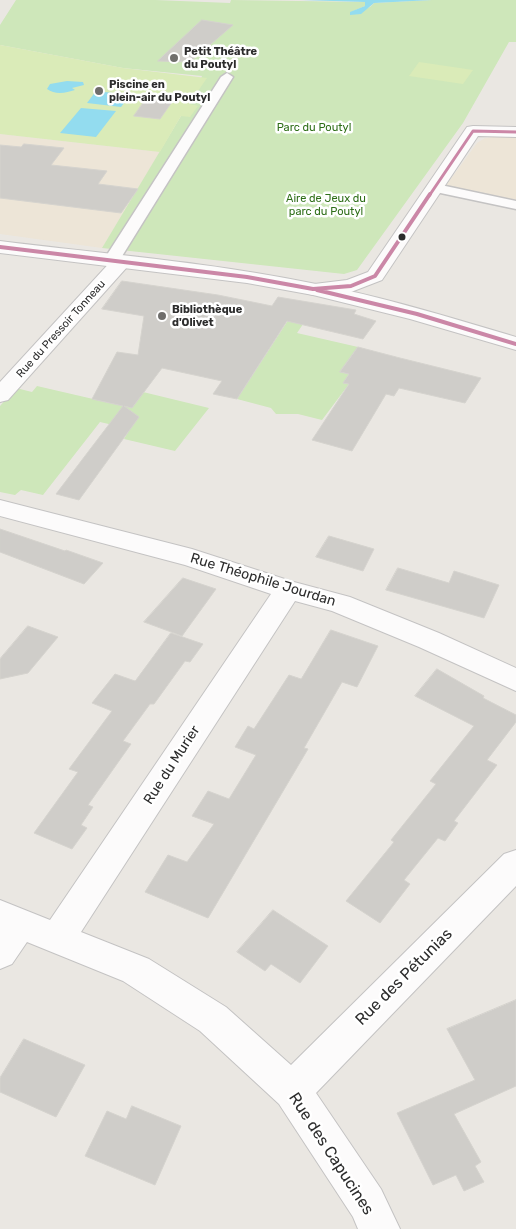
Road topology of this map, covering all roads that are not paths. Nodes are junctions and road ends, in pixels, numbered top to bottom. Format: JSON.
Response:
{"nodes":[{"id":1,"x":227,"y":77,"type":"dead end"},
{"id":2,"x":516,"y":132,"type":"edge"},
{"id":3,"x":436,"y":188,"type":"junction"},
{"id":4,"x":516,"y":205,"type":"edge"},
{"id":5,"x":0,"y":247,"type":"edge"},
{"id":6,"x":116,"y":262,"type":"junction"},
{"id":7,"x":375,"y":276,"type":"junction"},
{"id":8,"x":313,"y":289,"type":"junction"},
{"id":9,"x":395,"y":309,"type":"junction"},
{"id":10,"x":516,"y":344,"type":"edge"},
{"id":11,"x":0,"y":395,"type":"edge"},
{"id":12,"x":0,"y":508,"type":"edge"},
{"id":13,"x":288,"y":590,"type":"junction"},
{"id":14,"x":516,"y":680,"type":"edge"},
{"id":15,"x":516,"y":864,"type":"edge"},
{"id":16,"x":9,"y":919,"type":"edge"},
{"id":17,"x":57,"y":939,"type":"junction"},
{"id":18,"x":0,"y":954,"type":"edge"},
{"id":19,"x":292,"y":1091,"type":"junction"},
{"id":20,"x":379,"y":1229,"type":"edge"}],
"edges":[{"from":1,"to":6,"type":"street"},
{"from":2,"to":3,"type":"street"},
{"from":3,"to":4,"type":"street"},
{"from":3,"to":7,"type":"street"},
{"from":5,"to":6,"type":"street"},
{"from":6,"to":8,"type":"street"},
{"from":6,"to":11,"type":"street","name":"Rue du Pressoir Tonneau"},
{"from":7,"to":8,"type":"street"},
{"from":7,"to":9,"type":"street"},
{"from":8,"to":9,"type":"street"},
{"from":9,"to":10,"type":"street"},
{"from":12,"to":13,"type":"street","name":"Rue Théophile Jourdan"},
{"from":13,"to":14,"type":"street","name":"Rue Théophile Jourdan"},
{"from":13,"to":17,"type":"street","name":"Rue du Murier"},
{"from":15,"to":19,"type":"street","name":"Rue des Pétunias"},
{"from":16,"to":17,"type":"street","name":"Rue des Capucines"},
{"from":16,"to":18,"type":"street"},
{"from":17,"to":19,"type":"street","name":"Rue des Capucines"},
{"from":19,"to":20,"type":"street","name":"Rue des Capucines"}]}
